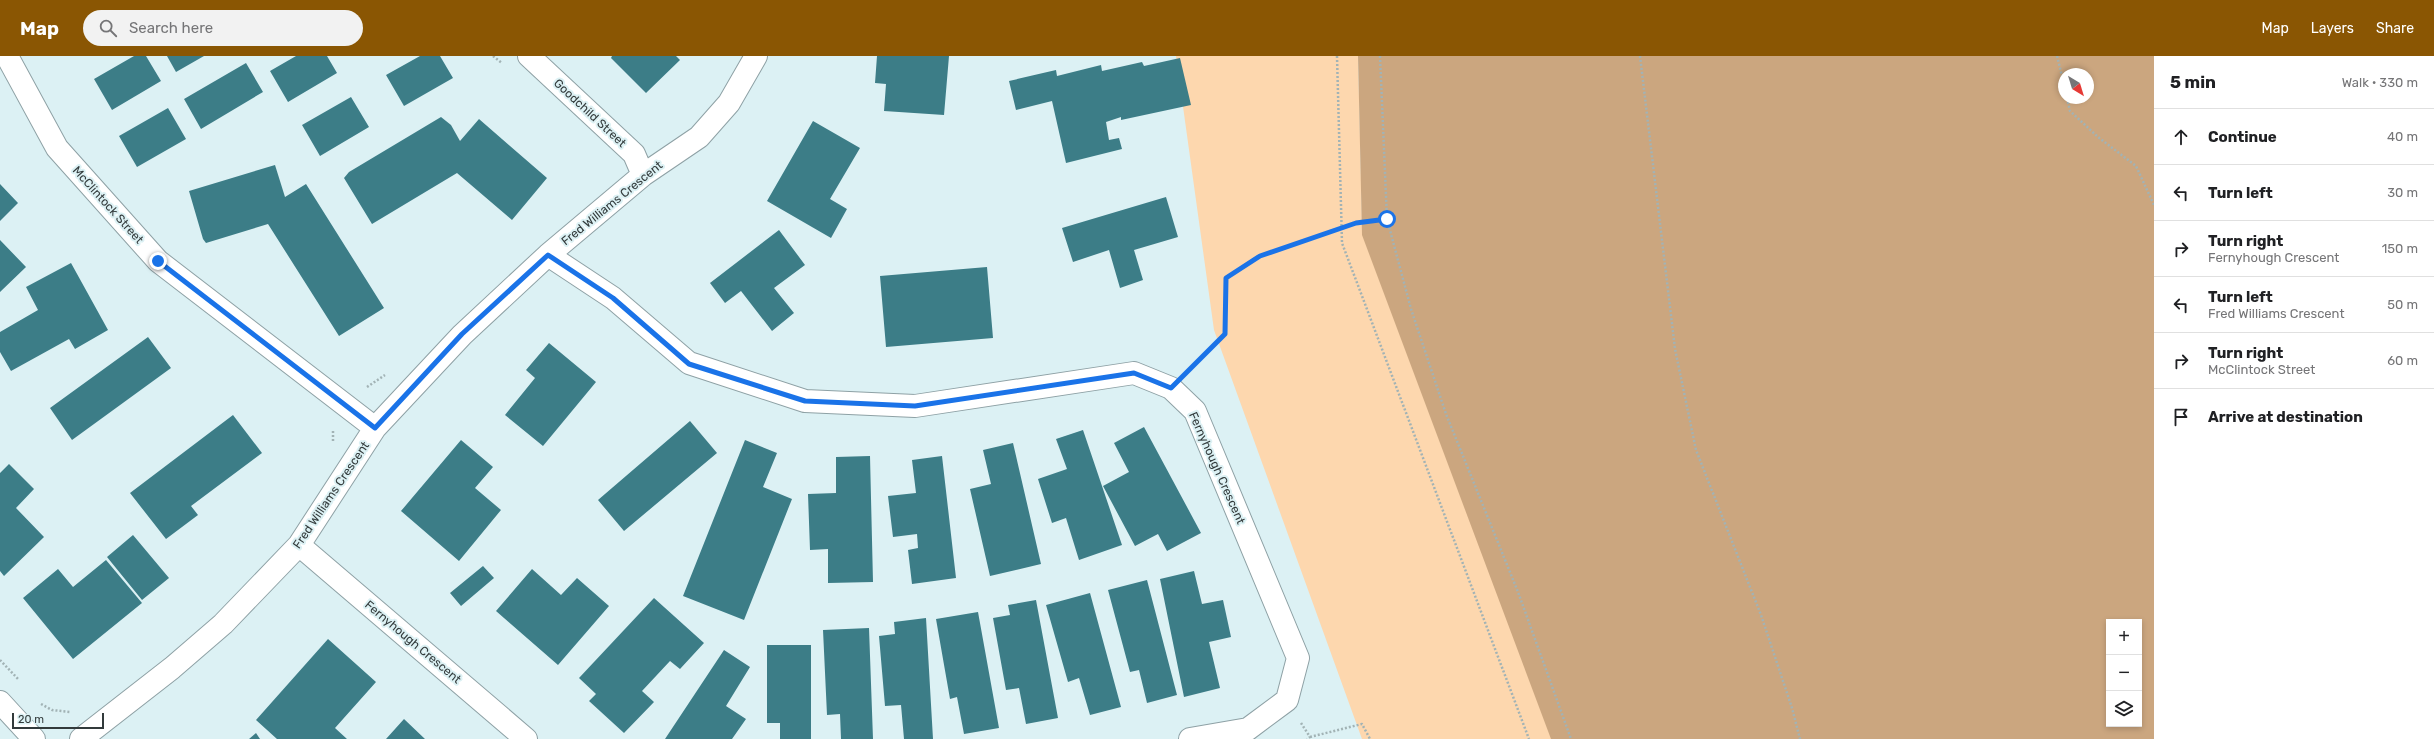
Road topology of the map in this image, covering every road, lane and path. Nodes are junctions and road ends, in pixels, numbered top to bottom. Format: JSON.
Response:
{"nodes":[{"id":1,"x":7,"y":56,"type":"edge"},
{"id":2,"x":529,"y":56,"type":"edge"},
{"id":3,"x":756,"y":56,"type":"edge"},
{"id":4,"x":1337,"y":56,"type":"edge"},
{"id":5,"x":1380,"y":56,"type":"edge"},
{"id":6,"x":1640,"y":56,"type":"edge"},
{"id":7,"x":2057,"y":56,"type":"edge"},
{"id":8,"x":2060,"y":68,"type":"edge"},
{"id":9,"x":2068,"y":104,"type":"edge"},
{"id":10,"x":643,"y":175,"type":"junction"},
{"id":11,"x":2154,"y":205,"type":"edge"},
{"id":12,"x":1387,"y":219,"type":"junction"},
{"id":13,"x":1342,"y":227,"type":"junction"},
{"id":14,"x":548,"y":255,"type":"junction"},
{"id":15,"x":1171,"y":388,"type":"junction"},
{"id":16,"x":375,"y":428,"type":"junction"},
{"id":17,"x":299,"y":545,"type":"junction"},
{"id":18,"x":0,"y":660,"type":"edge"},
{"id":19,"x":21,"y":682,"type":"dead end"},
{"id":20,"x":0,"y":702,"type":"edge"},
{"id":21,"x":39,"y":703,"type":"dead end"},
{"id":22,"x":87,"y":734,"type":"edge"},
{"id":23,"x":1310,"y":737,"type":"dead end"},
{"id":24,"x":34,"y":739,"type":"edge"},
{"id":25,"x":526,"y":739,"type":"edge"},
{"id":26,"x":1190,"y":739,"type":"edge"},
{"id":27,"x":1370,"y":739,"type":"edge"},
{"id":28,"x":1529,"y":739,"type":"edge"},
{"id":29,"x":1571,"y":739,"type":"edge"},
{"id":30,"x":1800,"y":739,"type":"edge"}],
"edges":[{"from":1,"to":16,"type":"street","name":"McClintock Street"},
{"from":2,"to":10,"type":"street","name":"Goodchild Street"},
{"from":3,"to":10,"type":"street","name":"Fred Williams Crescent"},
{"from":4,"to":13,"type":"path"},
{"from":5,"to":12,"type":"path"},
{"from":6,"to":30,"type":"path"},
{"from":7,"to":8,"type":"path"},
{"from":9,"to":11,"type":"path"},
{"from":10,"to":14,"type":"street","name":"Fred Williams Crescent"},
{"from":12,"to":13,"type":"path"},
{"from":12,"to":29,"type":"path"},
{"from":13,"to":15,"type":"path"},
{"from":13,"to":28,"type":"path"},
{"from":14,"to":15,"type":"street","name":"Fernyhough Crescent"},
{"from":14,"to":16,"type":"street","name":"Fred Williams Crescent"},
{"from":15,"to":26,"type":"street","name":"Fernyhough Crescent"},
{"from":16,"to":17,"type":"street","name":"Fred Williams Crescent"},
{"from":17,"to":22,"type":"street","name":"Fred Williams Crescent"},
{"from":17,"to":25,"type":"street","name":"Fernyhough Crescent"},
{"from":18,"to":19,"type":"path"},
{"from":20,"to":24,"type":"street"},
{"from":21,"to":22,"type":"path"},
{"from":23,"to":27,"type":"path"}]}
